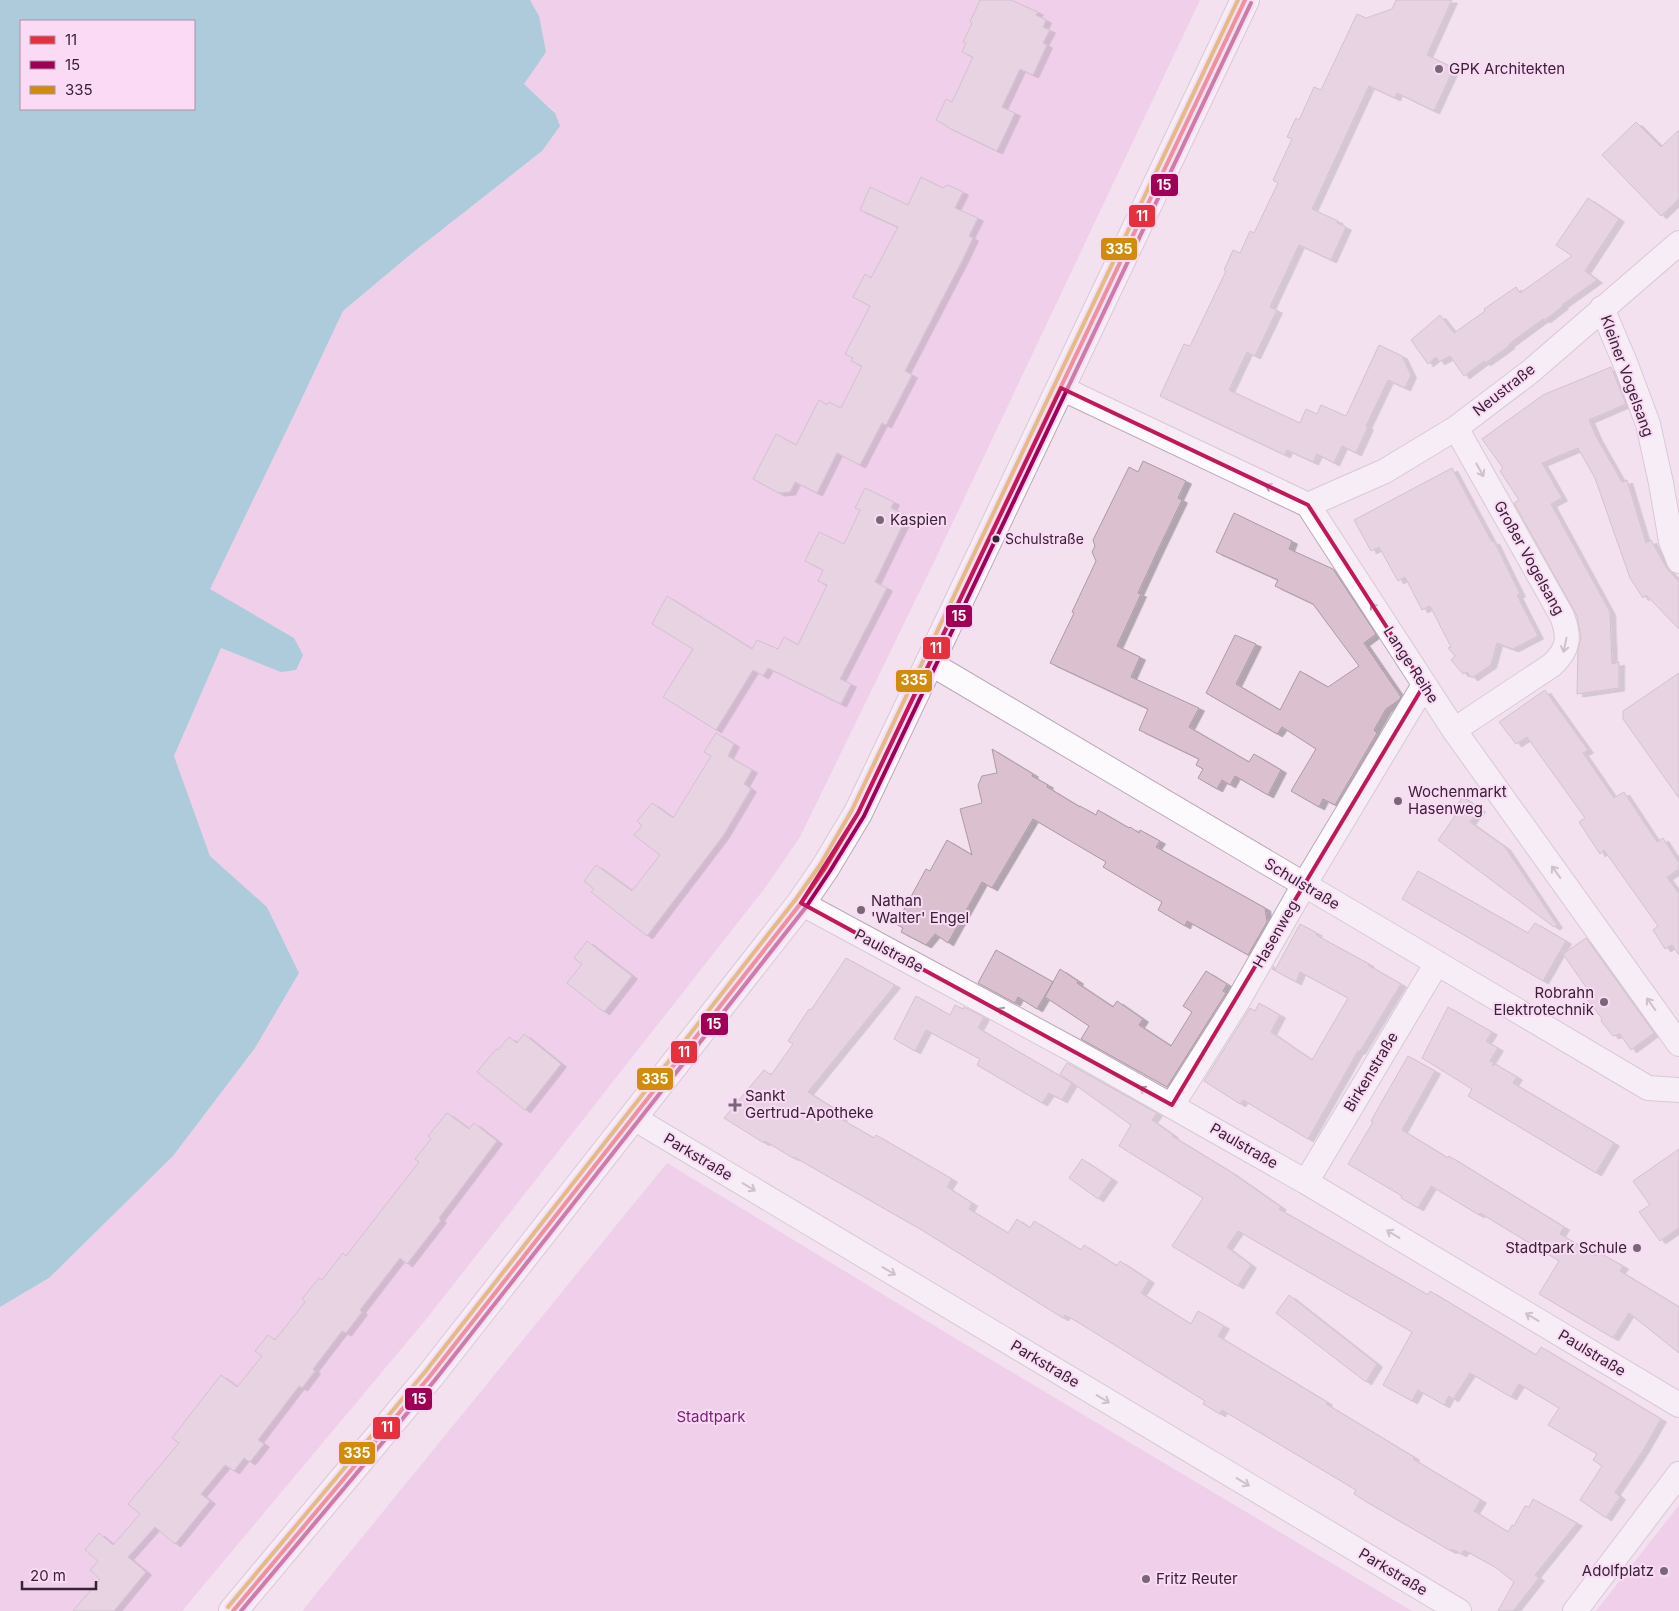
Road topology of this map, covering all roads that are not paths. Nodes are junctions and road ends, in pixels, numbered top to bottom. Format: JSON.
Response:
{"nodes":[{"id":1,"x":1245,"y":0,"type":"edge"},
{"id":2,"x":1679,"y":243,"type":"edge"},
{"id":3,"x":1602,"y":308,"type":"junction"},
{"id":4,"x":1061,"y":388,"type":"junction"},
{"id":5,"x":1456,"y":428,"type":"junction"},
{"id":6,"x":1308,"y":506,"type":"junction"},
{"id":7,"x":1679,"y":561,"type":"edge"},
{"id":8,"x":930,"y":663,"type":"junction"},
{"id":9,"x":1424,"y":685,"type":"junction"},
{"id":10,"x":1454,"y":730,"type":"junction"},
{"id":11,"x":1304,"y":885,"type":"junction"},
{"id":12,"x":800,"y":903,"type":"junction"},
{"id":13,"x":1437,"y":963,"type":"junction"},
{"id":14,"x":1679,"y":1044,"type":"edge"},
{"id":15,"x":1679,"y":1090,"type":"edge"},
{"id":16,"x":1172,"y":1105,"type":"junction"},
{"id":17,"x":632,"y":1117,"type":"junction"},
{"id":18,"x":1306,"y":1182,"type":"junction"},
{"id":19,"x":1679,"y":1405,"type":"edge"},
{"id":20,"x":1679,"y":1474,"type":"edge"},
{"id":21,"x":233,"y":1611,"type":"edge"},
{"id":22,"x":1459,"y":1611,"type":"edge"},
{"id":23,"x":1575,"y":1611,"type":"edge"}],
"edges":[{"from":1,"to":4,"type":"main road"},
{"from":2,"to":3,"type":"street","name":"Neustraße"},
{"from":3,"to":5,"type":"street","name":"Neustraße"},
{"from":3,"to":7,"type":"street","name":"Kleiner Vogelsang"},
{"from":6,"to":4,"type":"street","one_way":true},
{"from":4,"to":8,"type":"main road"},
{"from":5,"to":6,"type":"street","name":"Neustraße"},
{"from":5,"to":10,"type":"street","name":"Großer Vogelsang","one_way":true},
{"from":9,"to":6,"type":"street","name":"Lange Reihe","one_way":true},
{"from":8,"to":11,"type":"street","name":"Schulstraße"},
{"from":8,"to":12,"type":"main road"},
{"from":9,"to":10,"type":"street","name":"Lange Reihe"},
{"from":9,"to":11,"type":"street","name":"Hasenweg"},
{"from":14,"to":10,"type":"street","name":"Lange Reihe","one_way":true},
{"from":11,"to":13,"type":"street","name":"Schulstraße"},
{"from":11,"to":16,"type":"street","name":"Hasenweg"},
{"from":16,"to":12,"type":"street","name":"Paulstraße","one_way":true},
{"from":12,"to":17,"type":"main road"},
{"from":13,"to":15,"type":"street","name":"Schulstraße"},
{"from":13,"to":18,"type":"street","name":"Birkenstraße"},
{"from":16,"to":18,"type":"street","name":"Paulstraße"},
{"from":17,"to":21,"type":"main road"},
{"from":17,"to":22,"type":"street","name":"Parkstraße","one_way":true},
{"from":19,"to":18,"type":"street","name":"Paulstraße","one_way":true},
{"from":20,"to":23,"type":"street"}]}
